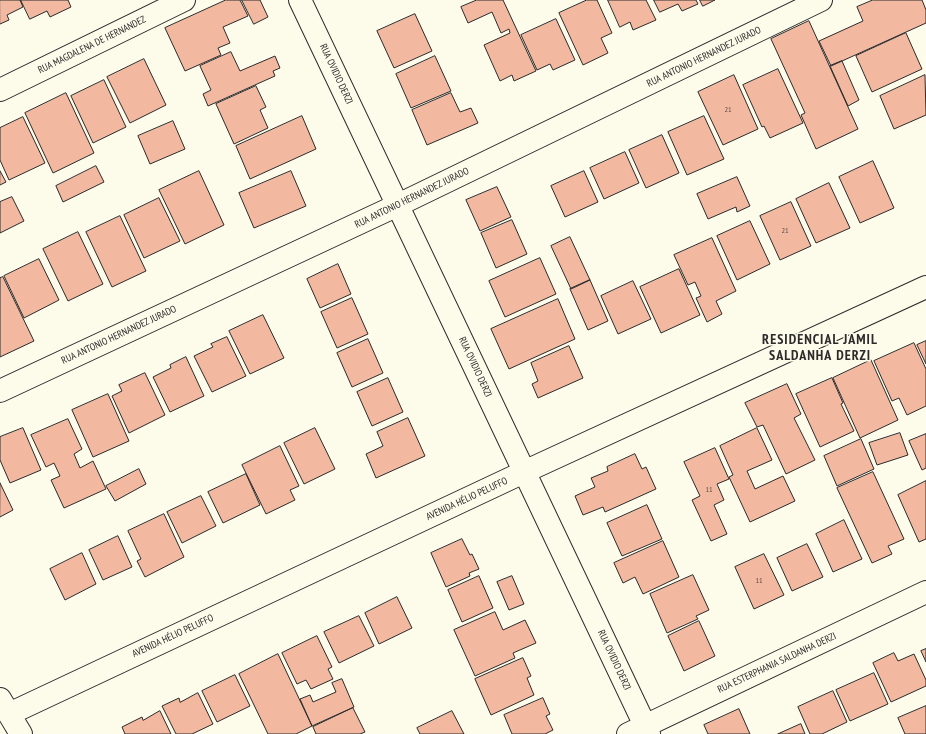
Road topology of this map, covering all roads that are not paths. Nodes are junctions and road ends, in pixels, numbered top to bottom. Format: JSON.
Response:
{"nodes":[{"id":1,"x":184,"y":0,"type":"edge"},
{"id":2,"x":300,"y":0,"type":"edge"},
{"id":3,"x":821,"y":0,"type":"edge"},
{"id":4,"x":0,"y":90,"type":"edge"},
{"id":5,"x":398,"y":205,"type":"junction"},
{"id":6,"x":926,"y":287,"type":"edge"},
{"id":7,"x":0,"y":391,"type":"edge"},
{"id":8,"x":524,"y":472,"type":"junction"},
{"id":9,"x":926,"y":592,"type":"edge"},
{"id":10,"x":4,"y":706,"type":"edge"},
{"id":11,"x":641,"y":731,"type":"edge"},
{"id":12,"x":21,"y":734,"type":"edge"}],
"edges":[{"from":1,"to":4,"type":"street","name":"RUA MAGDALENA DE HERNANDEZ"},
{"from":2,"to":5,"type":"street","name":"RUA OVIDIO DERZI"},
{"from":3,"to":5,"type":"street","name":"RUA ANTONIO HERNANDEZ JURADO"},
{"from":5,"to":7,"type":"street","name":"RUA ANTONIO HERNANDEZ JURADO"},
{"from":5,"to":8,"type":"street","name":"RUA OVIDIO DERZI"},
{"from":6,"to":8,"type":"street","name":"AVENIDA HÉLIO PELUFFO"},
{"from":8,"to":10,"type":"street","name":"AVENIDA HÉLIO PELUFFO"},
{"from":8,"to":11,"type":"street","name":"RUA OVIDIO DERZI"},
{"from":9,"to":11,"type":"street","name":"RUA ESTERPHANIA SALDANHA DERZI"},
{"from":10,"to":12,"type":"street"}]}
